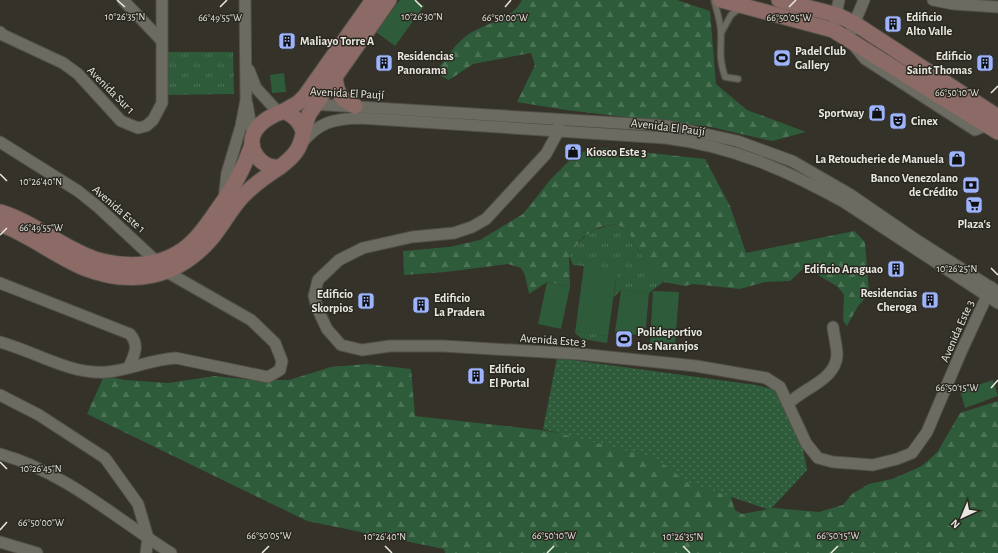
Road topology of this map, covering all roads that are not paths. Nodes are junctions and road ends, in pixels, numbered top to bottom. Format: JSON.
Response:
{"nodes":[{"id":1,"x":123,"y":0,"type":"edge"},
{"id":2,"x":162,"y":0,"type":"edge"},
{"id":3,"x":246,"y":0,"type":"edge"},
{"id":4,"x":373,"y":0,"type":"edge"},
{"id":5,"x":389,"y":0,"type":"edge"},
{"id":6,"x":714,"y":0,"type":"edge"},
{"id":7,"x":721,"y":0,"type":"edge"},
{"id":8,"x":779,"y":0,"type":"edge"},
{"id":9,"x":839,"y":0,"type":"edge"},
{"id":10,"x":864,"y":0,"type":"edge"},
{"id":11,"x":933,"y":0,"type":"edge"},
{"id":12,"x":743,"y":6,"type":"junction"},
{"id":13,"x":998,"y":7,"type":"edge"},
{"id":14,"x":837,"y":15,"type":"junction"},
{"id":15,"x":854,"y":23,"type":"junction"},
{"id":16,"x":833,"y":30,"type":"junction"},
{"id":17,"x":0,"y":32,"type":"edge"},
{"id":18,"x":721,"y":33,"type":"junction"},
{"id":19,"x":848,"y":38,"type":"junction"},
{"id":20,"x":161,"y":40,"type":"junction"},
{"id":21,"x":246,"y":60,"type":"junction"},
{"id":22,"x":335,"y":75,"type":"junction"},
{"id":23,"x":738,"y":79,"type":"dead end"},
{"id":24,"x":246,"y":100,"type":"junction"},
{"id":25,"x":298,"y":103,"type":"junction"},
{"id":26,"x":316,"y":104,"type":"junction"},
{"id":27,"x":355,"y":106,"type":"junction"},
{"id":28,"x":281,"y":112,"type":"junction"},
{"id":29,"x":559,"y":125,"type":"junction"},
{"id":30,"x":994,"y":125,"type":"edge"},
{"id":31,"x":303,"y":137,"type":"junction"},
{"id":32,"x":252,"y":141,"type":"junction"},
{"id":33,"x":0,"y":142,"type":"edge"},
{"id":34,"x":280,"y":167,"type":"junction"},
{"id":35,"x":224,"y":202,"type":"junction"},
{"id":36,"x":0,"y":212,"type":"edge"},
{"id":37,"x":0,"y":224,"type":"edge"},
{"id":38,"x":156,"y":262,"type":"junction"},
{"id":39,"x":168,"y":272,"type":"junction"},
{"id":40,"x":0,"y":283,"type":"edge"},
{"id":41,"x":992,"y":291,"type":"edge"},
{"id":42,"x":998,"y":302,"type":"edge"},
{"id":43,"x":833,"y":327,"type":"dead end"},
{"id":44,"x":0,"y":342,"type":"edge"},
{"id":45,"x":129,"y":367,"type":"junction"},
{"id":46,"x":0,"y":395,"type":"edge"},
{"id":47,"x":788,"y":404,"type":"junction"},
{"id":48,"x":0,"y":454,"type":"edge"},
{"id":49,"x":148,"y":538,"type":"junction"},
{"id":50,"x":0,"y":542,"type":"edge"},
{"id":51,"x":37,"y":553,"type":"edge"},
{"id":52,"x":146,"y":553,"type":"edge"},
{"id":53,"x":171,"y":553,"type":"edge"}],
"edges":[{"from":1,"to":20,"type":"street"},
{"from":2,"to":20,"type":"street","name":"Avenida Sur 1"},
{"from":3,"to":21,"type":"street"},
{"from":4,"to":25,"type":"main road"},
{"from":5,"to":22,"type":"main road"},
{"from":6,"to":18,"type":"lane"},
{"from":7,"to":12,"type":"main road"},
{"from":8,"to":14,"type":"main road"},
{"from":9,"to":14,"type":"street"},
{"from":10,"to":15,"type":"street"},
{"from":11,"to":13,"type":"street"},
{"from":12,"to":16,"type":"main road"},
{"from":12,"to":18,"type":"lane"},
{"from":14,"to":15,"type":"main road"},
{"from":14,"to":16,"type":"street"},
{"from":15,"to":19,"type":"street"},
{"from":15,"to":30,"type":"main road"},
{"from":16,"to":19,"type":"main road"},
{"from":17,"to":20,"type":"street","name":"Avenida Sur 1"},
{"from":18,"to":23,"type":"lane"},
{"from":19,"to":30,"type":"main road"},
{"from":21,"to":24,"type":"street"},
{"from":21,"to":28,"type":"street"},
{"from":22,"to":26,"type":"main road"},
{"from":22,"to":27,"type":"main road"},
{"from":24,"to":32,"type":"street"},
{"from":24,"to":35,"type":"street"},
{"from":25,"to":26,"type":"street","name":"Avenida El Paují"},
{"from":25,"to":28,"type":"main road"},
{"from":26,"to":27,"type":"street","name":"Avenida El Paují"},
{"from":26,"to":31,"type":"main road"},
{"from":27,"to":29,"type":"street","name":"Avenida El Paují"},
{"from":28,"to":31,"type":"main road"},
{"from":28,"to":32,"type":"main road"},
{"from":29,"to":31,"type":"street","name":"Avenida El Paují"},
{"from":29,"to":41,"type":"street","name":"Avenida El Paují"},
{"from":29,"to":47,"type":"street","name":"Avenida Este 3"},
{"from":31,"to":34,"type":"main road"},
{"from":32,"to":34,"type":"main road"},
{"from":32,"to":35,"type":"main road"},
{"from":33,"to":38,"type":"street","name":"Avenida Este 1"},
{"from":34,"to":39,"type":"main road"},
{"from":35,"to":38,"type":"main road"},
{"from":36,"to":38,"type":"main road"},
{"from":37,"to":39,"type":"main road"},
{"from":39,"to":45,"type":"street"},
{"from":40,"to":45,"type":"street"},
{"from":41,"to":42,"type":"street","name":"Avenida El Paují"},
{"from":41,"to":47,"type":"street","name":"Avenida Este 3"},
{"from":43,"to":47,"type":"street"},
{"from":44,"to":45,"type":"street"},
{"from":46,"to":49,"type":"street"},
{"from":48,"to":49,"type":"street"},
{"from":49,"to":52,"type":"street"},
{"from":49,"to":53,"type":"street"},
{"from":50,"to":51,"type":"street"}]}
